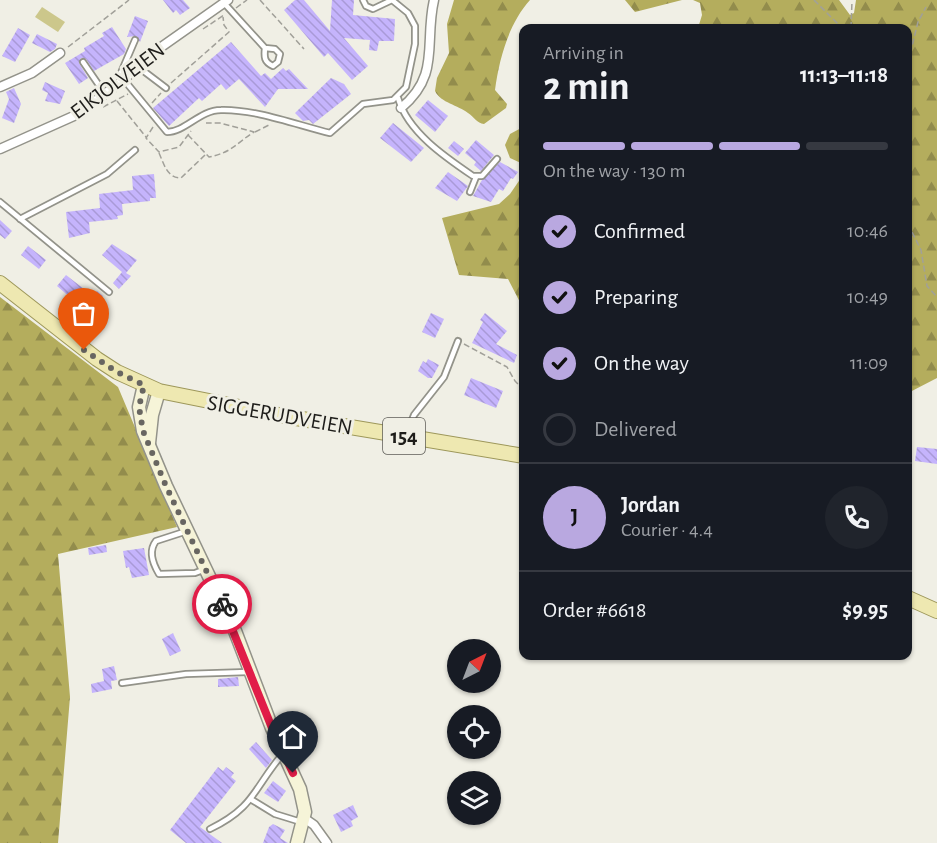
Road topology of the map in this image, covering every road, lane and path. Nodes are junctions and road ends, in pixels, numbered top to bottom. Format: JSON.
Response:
{"nodes":[{"id":1,"x":129,"y":0,"type":"edge"},
{"id":2,"x":260,"y":0,"type":"edge"},
{"id":3,"x":363,"y":0,"type":"edge"},
{"id":4,"x":434,"y":0,"type":"edge"},
{"id":5,"x":814,"y":0,"type":"edge"},
{"id":6,"x":226,"y":1,"type":"edge"},
{"id":7,"x":852,"y":1,"type":"edge"},
{"id":8,"x":926,"y":7,"type":"dead end"},
{"id":9,"x":222,"y":16,"type":"dead end"},
{"id":10,"x":838,"y":24,"type":"edge"},
{"id":11,"x":851,"y":24,"type":"edge"},
{"id":12,"x":135,"y":40,"type":"dead end"},
{"id":13,"x":912,"y":46,"type":"edge"},
{"id":14,"x":265,"y":48,"type":"dead end"},
{"id":15,"x":304,"y":49,"type":"dead end"},
{"id":16,"x":60,"y":53,"type":"joint"},
{"id":17,"x":84,"y":62,"type":"dead end"},
{"id":18,"x":137,"y":66,"type":"junction"},
{"id":19,"x":122,"y":81,"type":"junction"},
{"id":20,"x":0,"y":87,"type":"edge"},
{"id":21,"x":166,"y":88,"type":"junction"},
{"id":22,"x":105,"y":94,"type":"junction"},
{"id":23,"x":398,"y":98,"type":"junction"},
{"id":24,"x":116,"y":100,"type":"dead end"},
{"id":25,"x":401,"y":108,"type":"junction"},
{"id":26,"x":147,"y":109,"type":"junction"},
{"id":27,"x":280,"y":120,"type":"junction"},
{"id":28,"x":157,"y":121,"type":"junction"},
{"id":29,"x":199,"y":126,"type":"dead end"},
{"id":30,"x":192,"y":130,"type":"dead end"},
{"id":31,"x":254,"y":132,"type":"junction"},
{"id":32,"x":188,"y":135,"type":"junction"},
{"id":33,"x":146,"y":138,"type":"junction"},
{"id":34,"x":0,"y":149,"type":"edge"},
{"id":35,"x":135,"y":150,"type":"dead end"},
{"id":36,"x":159,"y":152,"type":"junction"},
{"id":37,"x":205,"y":155,"type":"junction"},
{"id":38,"x":496,"y":159,"type":"dead end"},
{"id":39,"x":476,"y":177,"type":"junction"},
{"id":40,"x":470,"y":192,"type":"dead end"},
{"id":41,"x":0,"y":202,"type":"edge"},
{"id":42,"x":20,"y":219,"type":"junction"},
{"id":43,"x":912,"y":232,"type":"edge"},
{"id":44,"x":0,"y":283,"type":"edge"},
{"id":45,"x":110,"y":292,"type":"dead end"},
{"id":46,"x":937,"y":297,"type":"edge"},
{"id":47,"x":458,"y":341,"type":"joint"},
{"id":48,"x":519,"y":384,"type":"edge"},
{"id":49,"x":144,"y":385,"type":"junction"},
{"id":50,"x":159,"y":391,"type":"junction"},
{"id":51,"x":406,"y":436,"type":"junction"},
{"id":52,"x":149,"y":444,"type":"junction"},
{"id":53,"x":519,"y":455,"type":"edge"},
{"id":54,"x":188,"y":531,"type":"junction"},
{"id":55,"x":206,"y":569,"type":"junction"},
{"id":56,"x":912,"y":600,"type":"edge"},
{"id":57,"x":937,"y":611,"type":"edge"},
{"id":58,"x":250,"y":671,"type":"junction"},
{"id":59,"x":122,"y":683,"type":"dead end"},
{"id":60,"x":283,"y":753,"type":"junction"},
{"id":61,"x":252,"y":800,"type":"junction"},
{"id":62,"x":304,"y":820,"type":"junction"},
{"id":63,"x":210,"y":829,"type":"dead end"},
{"id":64,"x":297,"y":843,"type":"edge"},
{"id":65,"x":327,"y":843,"type":"edge"}],
"edges":[{"from":1,"to":16,"type":"path"},
{"from":2,"to":15,"type":"path"},
{"from":3,"to":23,"type":"lane"},
{"from":4,"to":25,"type":"street"},
{"from":5,"to":10,"type":"path"},
{"from":6,"to":14,"type":"lane"},
{"from":6,"to":18,"type":"street","name":"EIKJOLVEIEN"},
{"from":7,"to":11,"type":"path"},
{"from":8,"to":13,"type":"path"},
{"from":9,"to":21,"type":"path"},
{"from":12,"to":19,"type":"lane"},
{"from":16,"to":20,"type":"street"},
{"from":17,"to":22,"type":"lane"},
{"from":18,"to":19,"type":"street","name":"EIKJOLVEIEN"},
{"from":18,"to":21,"type":"lane"},
{"from":19,"to":22,"type":"street","name":"EIKJOLVEIEN"},
{"from":19,"to":26,"type":"lane"},
{"from":21,"to":26,"type":"path"},
{"from":22,"to":34,"type":"street","name":"EIKJOLVEIEN"},
{"from":23,"to":25,"type":"lane"},
{"from":23,"to":27,"type":"lane"},
{"from":24,"to":33,"type":"path"},
{"from":25,"to":39,"type":"lane"},
{"from":26,"to":28,"type":"lane"},
{"from":27,"to":28,"type":"lane"},
{"from":27,"to":31,"type":"path"},
{"from":28,"to":33,"type":"path"},
{"from":29,"to":31,"type":"path"},
{"from":30,"to":32,"type":"path"},
{"from":31,"to":37,"type":"path"},
{"from":32,"to":36,"type":"path"},
{"from":32,"to":37,"type":"path"},
{"from":33,"to":36,"type":"path"},
{"from":35,"to":42,"type":"lane"},
{"from":36,"to":37,"type":"path"},
{"from":38,"to":39,"type":"lane"},
{"from":39,"to":40,"type":"lane"},
{"from":41,"to":42,"type":"lane"},
{"from":42,"to":45,"type":"lane"},
{"from":43,"to":46,"type":"path"},
{"from":44,"to":49,"type":"main road","number":"154"},
{"from":47,"to":48,"type":"path"},
{"from":47,"to":51,"type":"lane"},
{"from":49,"to":50,"type":"main road","name":"SIGGERUDVEIEN","number":"154"},
{"from":49,"to":52,"type":"main road"},
{"from":50,"to":51,"type":"main road","name":"SIGGERUDVEIEN","number":"154"},
{"from":50,"to":52,"type":"main road"},
{"from":51,"to":53,"type":"main road","name":"SIGGERUDVEIEN","number":"154"},
{"from":52,"to":54,"type":"main road"},
{"from":54,"to":55,"type":"main road"},
{"from":54,"to":55,"type":"lane"},
{"from":55,"to":58,"type":"main road"},
{"from":56,"to":57,"type":"main road"},
{"from":58,"to":59,"type":"lane"},
{"from":58,"to":60,"type":"main road"},
{"from":60,"to":61,"type":"lane"},
{"from":60,"to":62,"type":"main road"},
{"from":61,"to":62,"type":"lane"},
{"from":61,"to":63,"type":"lane"},
{"from":62,"to":64,"type":"main road"},
{"from":62,"to":65,"type":"street"}]}
